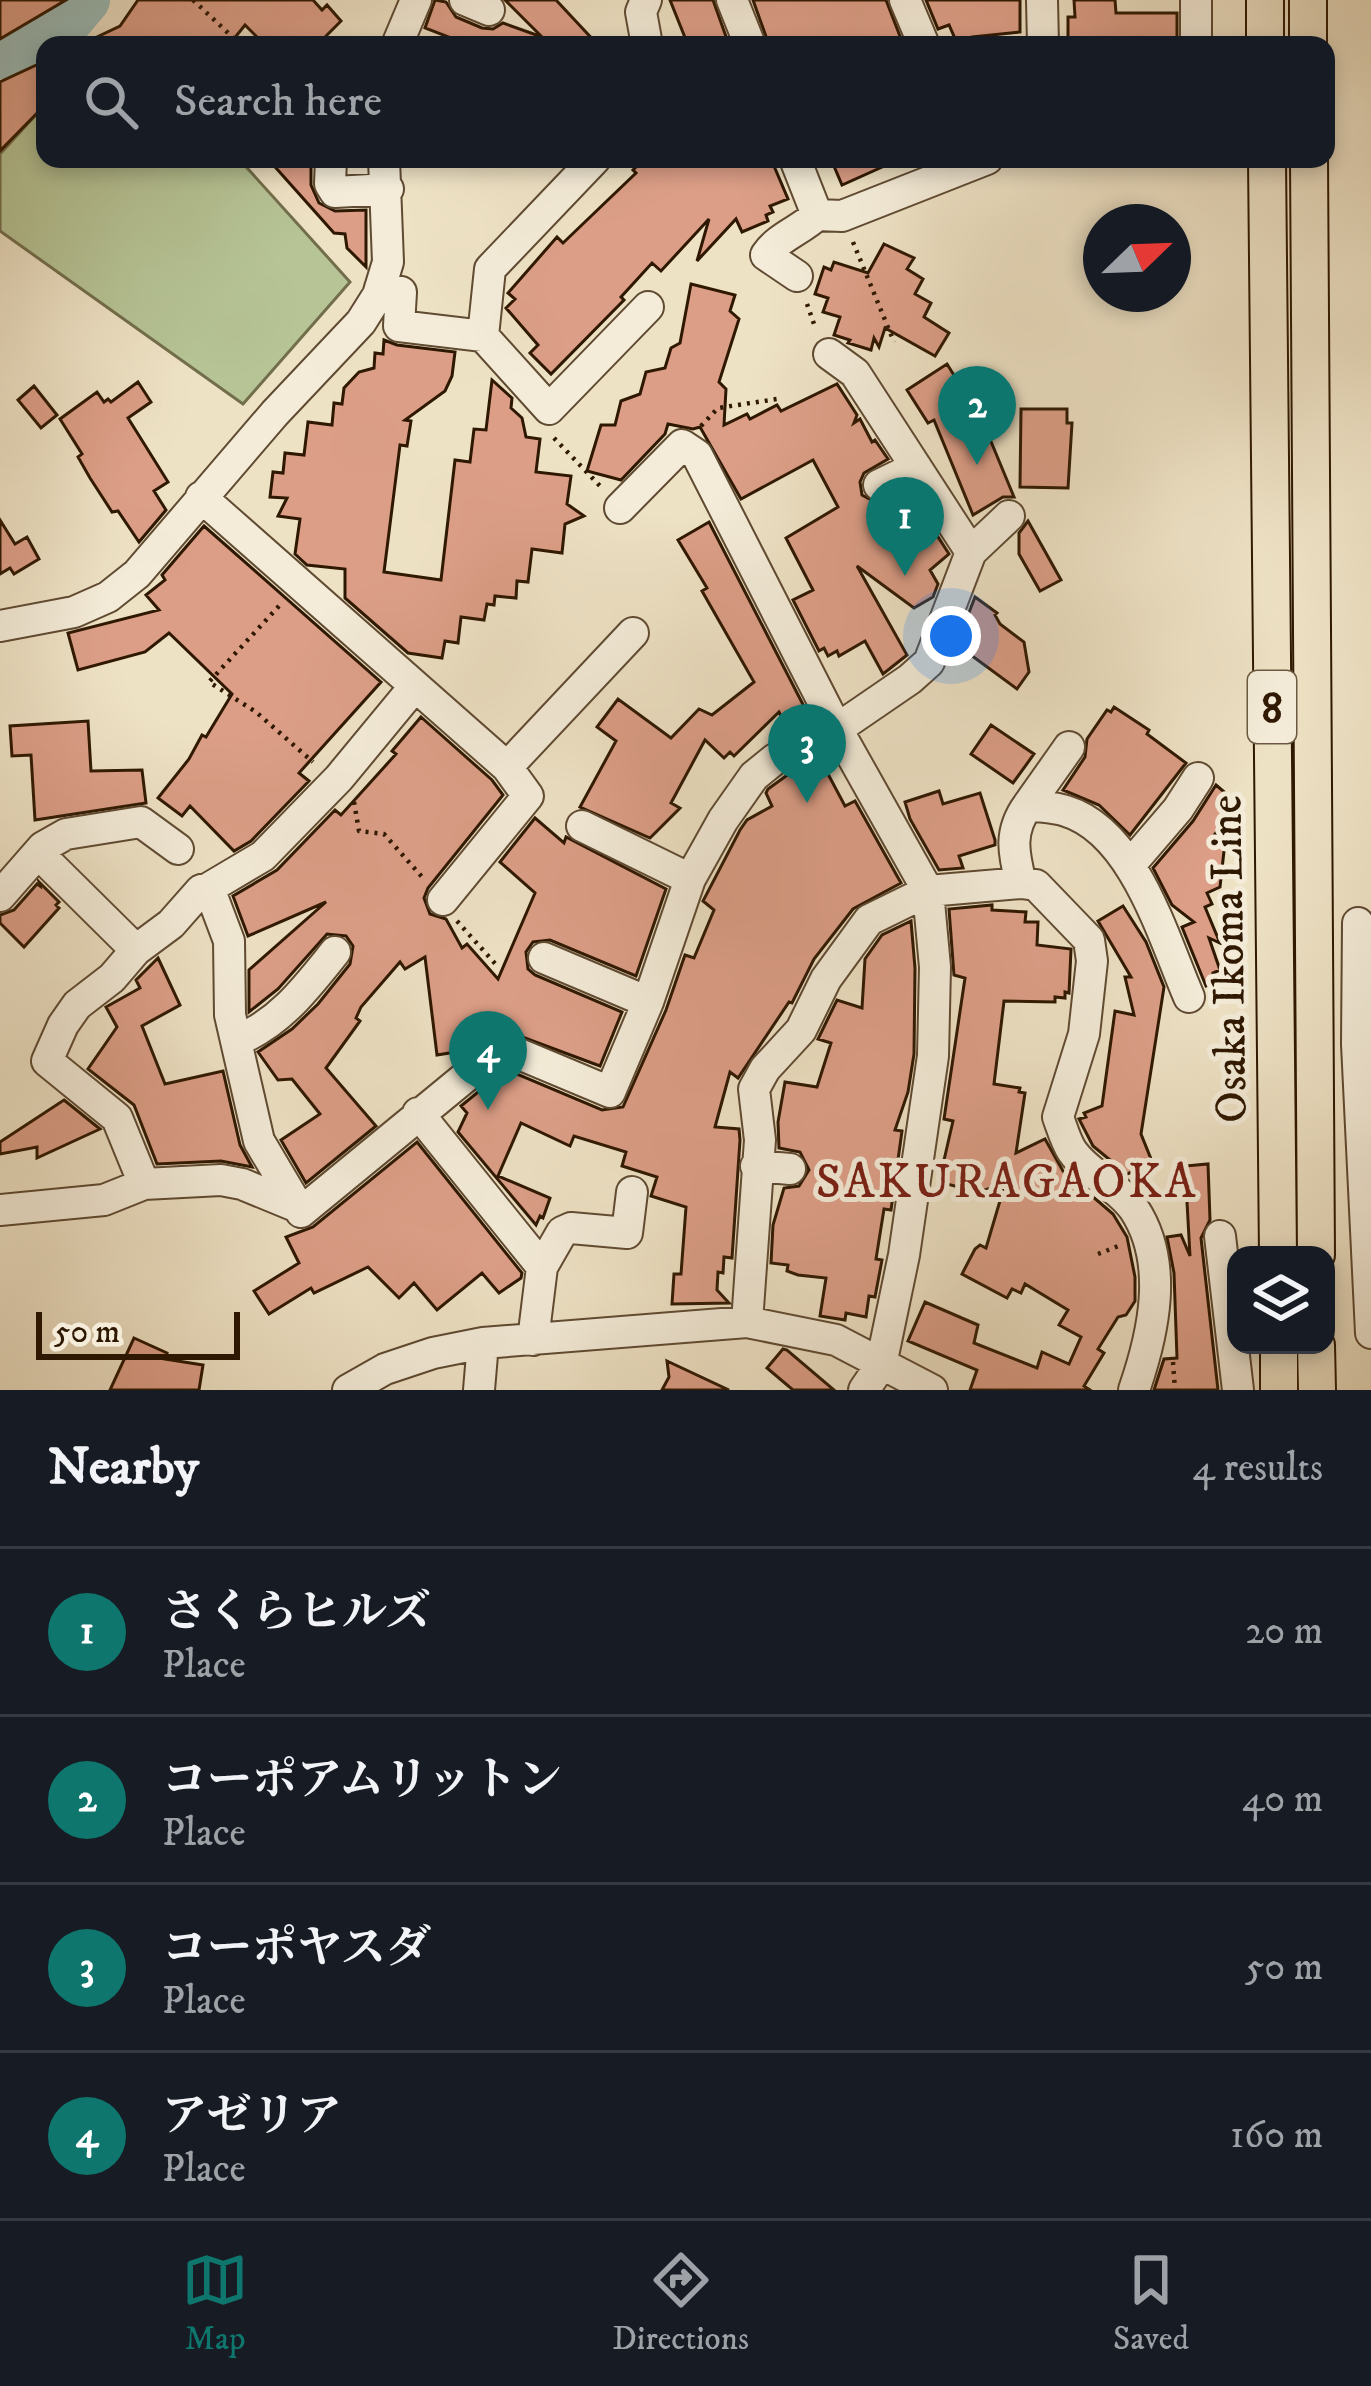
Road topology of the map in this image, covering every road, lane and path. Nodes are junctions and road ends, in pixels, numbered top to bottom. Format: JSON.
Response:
{"nodes":[{"id":1,"x":193,"y":0,"type":"edge"},
{"id":2,"x":416,"y":0,"type":"edge"},
{"id":3,"x":646,"y":0,"type":"edge"},
{"id":4,"x":732,"y":0,"type":"edge"},
{"id":5,"x":905,"y":0,"type":"edge"},
{"id":6,"x":1042,"y":0,"type":"edge"},
{"id":7,"x":1196,"y":0,"type":"edge"},
{"id":8,"x":1265,"y":0,"type":"edge"},
{"id":9,"x":1308,"y":0,"type":"edge"},
{"id":10,"x":231,"y":36,"type":"edge"},
{"id":11,"x":407,"y":36,"type":"edge"},
{"id":12,"x":645,"y":36,"type":"edge"},
{"id":13,"x":746,"y":36,"type":"edge"},
{"id":14,"x":920,"y":36,"type":"edge"},
{"id":15,"x":1043,"y":36,"type":"edge"},
{"id":16,"x":1196,"y":36,"type":"edge"},
{"id":17,"x":1265,"y":36,"type":"edge"},
{"id":18,"x":1308,"y":36,"type":"edge"},
{"id":19,"x":331,"y":168,"type":"edge"},
{"id":20,"x":587,"y":168,"type":"edge"},
{"id":21,"x":801,"y":168,"type":"edge"},
{"id":22,"x":958,"y":168,"type":"edge"},
{"id":23,"x":1267,"y":168,"type":"edge"},
{"id":24,"x":1309,"y":168,"type":"edge"},
{"id":25,"x":386,"y":174,"type":"edge"},
{"id":26,"x":830,"y":216,"type":"junction"},
{"id":27,"x":797,"y":276,"type":"joint"},
{"id":28,"x":380,"y":289,"type":"junction"},
{"id":29,"x":649,"y":307,"type":"dead end"},
{"id":30,"x":483,"y":337,"type":"junction"},
{"id":31,"x":894,"y":342,"type":"dead end"},
{"id":32,"x":829,"y":354,"type":"joint"},
{"id":33,"x":777,"y":399,"type":"dead end"},
{"id":34,"x":549,"y":409,"type":"junction"},
{"id":35,"x":682,"y":445,"type":"junction"},
{"id":36,"x":916,"y":466,"type":"junction"},
{"id":37,"x":879,"y":485,"type":"dead end"},
{"id":38,"x":200,"y":497,"type":"junction"},
{"id":39,"x":620,"y":508,"type":"joint"},
{"id":40,"x":1009,"y":516,"type":"dead end"},
{"id":41,"x":971,"y":552,"type":"junction"},
{"id":42,"x":0,"y":626,"type":"edge"},
{"id":43,"x":633,"y":633,"type":"dead end"},
{"id":44,"x":415,"y":686,"type":"junction"},
{"id":45,"x":837,"y":729,"type":"junction"},
{"id":46,"x":1069,"y":747,"type":"dead end"},
{"id":47,"x":507,"y":767,"type":"junction"},
{"id":48,"x":1198,"y":778,"type":"dead end"},
{"id":49,"x":1028,"y":805,"type":"junction"},
{"id":50,"x":582,"y":826,"type":"dead end"},
{"id":51,"x":178,"y":848,"type":"dead end"},
{"id":52,"x":38,"y":853,"type":"junction"},
{"id":53,"x":1130,"y":865,"type":"junction"},
{"id":54,"x":690,"y":879,"type":"junction"},
{"id":55,"x":1021,"y":883,"type":"junction"},
{"id":56,"x":209,"y":888,"type":"junction"},
{"id":57,"x":928,"y":891,"type":"junction"},
{"id":58,"x":0,"y":896,"type":"edge"},
{"id":59,"x":442,"y":900,"type":"dead end"},
{"id":60,"x":1358,"y":923,"type":"dead end"},
{"id":61,"x":136,"y":950,"type":"junction"},
{"id":62,"x":335,"y":952,"type":"dead end"},
{"id":63,"x":544,"y":958,"type":"dead end"},
{"id":64,"x":1190,"y":997,"type":"dead end"},
{"id":65,"x":648,"y":1002,"type":"junction"},
{"id":66,"x":238,"y":1040,"type":"junction"},
{"id":67,"x":418,"y":1113,"type":"junction"},
{"id":68,"x":756,"y":1166,"type":"junction"},
{"id":69,"x":790,"y":1169,"type":"dead end"},
{"id":70,"x":144,"y":1184,"type":"junction"},
{"id":71,"x":632,"y":1192,"type":"dead end"},
{"id":72,"x":298,"y":1207,"type":"junction"},
{"id":73,"x":0,"y":1210,"type":"edge"},
{"id":74,"x":1220,"y":1237,"type":"dead end"},
{"id":75,"x":1278,"y":1246,"type":"edge"},
{"id":76,"x":1316,"y":1246,"type":"edge"},
{"id":77,"x":542,"y":1267,"type":"junction"},
{"id":78,"x":747,"y":1322,"type":"junction"},
{"id":79,"x":1371,"y":1333,"type":"edge"},
{"id":80,"x":533,"y":1340,"type":"junction"},
{"id":81,"x":483,"y":1343,"type":"junction"},
{"id":82,"x":1279,"y":1354,"type":"edge"},
{"id":83,"x":1316,"y":1354,"type":"edge"},
{"id":84,"x":872,"y":1377,"type":"edge"},
{"id":85,"x":348,"y":1390,"type":"edge"},
{"id":86,"x":479,"y":1390,"type":"edge"},
{"id":87,"x":932,"y":1390,"type":"edge"},
{"id":88,"x":1134,"y":1390,"type":"edge"},
{"id":89,"x":1238,"y":1390,"type":"edge"},
{"id":90,"x":1279,"y":1390,"type":"edge"},
{"id":91,"x":1317,"y":1390,"type":"edge"}],
"edges":[{"from":1,"to":10,"type":"path"},
{"from":2,"to":11,"type":"street"},
{"from":3,"to":12,"type":"street"},
{"from":4,"to":13,"type":"street"},
{"from":5,"to":14,"type":"street"},
{"from":6,"to":15,"type":"street"},
{"from":7,"to":16,"type":"street"},
{"from":8,"to":17,"type":"main road"},
{"from":9,"to":18,"type":"main road"},
{"from":19,"to":25,"type":"street"},
{"from":20,"to":30,"type":"street"},
{"from":21,"to":26,"type":"street"},
{"from":22,"to":26,"type":"street"},
{"from":23,"to":75,"type":"main road","name":"Osaka Ikoma Line","number":"8"},
{"from":24,"to":76,"type":"main road","name":"Osaka Ikoma Line","number":"8"},
{"from":25,"to":28,"type":"street"},
{"from":26,"to":27,"type":"street"},
{"from":26,"to":31,"type":"path"},
{"from":27,"to":32,"type":"path"},
{"from":28,"to":30,"type":"street"},
{"from":28,"to":38,"type":"street"},
{"from":29,"to":34,"type":"street"},
{"from":30,"to":34,"type":"street"},
{"from":32,"to":36,"type":"street"},
{"from":33,"to":35,"type":"path"},
{"from":34,"to":39,"type":"path"},
{"from":35,"to":39,"type":"street"},
{"from":35,"to":45,"type":"street"},
{"from":36,"to":37,"type":"street"},
{"from":36,"to":41,"type":"street"},
{"from":38,"to":42,"type":"street"},
{"from":38,"to":44,"type":"street"},
{"from":40,"to":41,"type":"street"},
{"from":41,"to":45,"type":"street"},
{"from":43,"to":47,"type":"street"},
{"from":44,"to":47,"type":"street"},
{"from":44,"to":56,"type":"street"},
{"from":45,"to":54,"type":"street"},
{"from":45,"to":57,"type":"street"},
{"from":46,"to":49,"type":"street"},
{"from":47,"to":59,"type":"street"},
{"from":48,"to":53,"type":"street"},
{"from":49,"to":53,"type":"street"},
{"from":49,"to":55,"type":"street"},
{"from":50,"to":54,"type":"street"},
{"from":51,"to":52,"type":"street"},
{"from":52,"to":58,"type":"street"},
{"from":52,"to":61,"type":"street"},
{"from":53,"to":64,"type":"street"},
{"from":54,"to":65,"type":"street"},
{"from":55,"to":57,"type":"street"},
{"from":55,"to":88,"type":"street"},
{"from":56,"to":61,"type":"street"},
{"from":56,"to":66,"type":"street"},
{"from":57,"to":68,"type":"street"},
{"from":57,"to":84,"type":"street"},
{"from":60,"to":79,"type":"street"},
{"from":61,"to":70,"type":"street"},
{"from":62,"to":66,"type":"street"},
{"from":63,"to":65,"type":"street"},
{"from":65,"to":67,"type":"street"},
{"from":66,"to":72,"type":"street"},
{"from":67,"to":72,"type":"street"},
{"from":67,"to":77,"type":"street"},
{"from":68,"to":69,"type":"street"},
{"from":68,"to":78,"type":"street"},
{"from":70,"to":72,"type":"street"},
{"from":70,"to":73,"type":"street"},
{"from":71,"to":77,"type":"street"},
{"from":74,"to":89,"type":"street"},
{"from":77,"to":80,"type":"street"},
{"from":78,"to":80,"type":"street"},
{"from":78,"to":84,"type":"street"},
{"from":80,"to":81,"type":"street"},
{"from":81,"to":85,"type":"street"},
{"from":81,"to":86,"type":"street"},
{"from":82,"to":90,"type":"main road"},
{"from":83,"to":91,"type":"main road"},
{"from":84,"to":87,"type":"street"}]}
